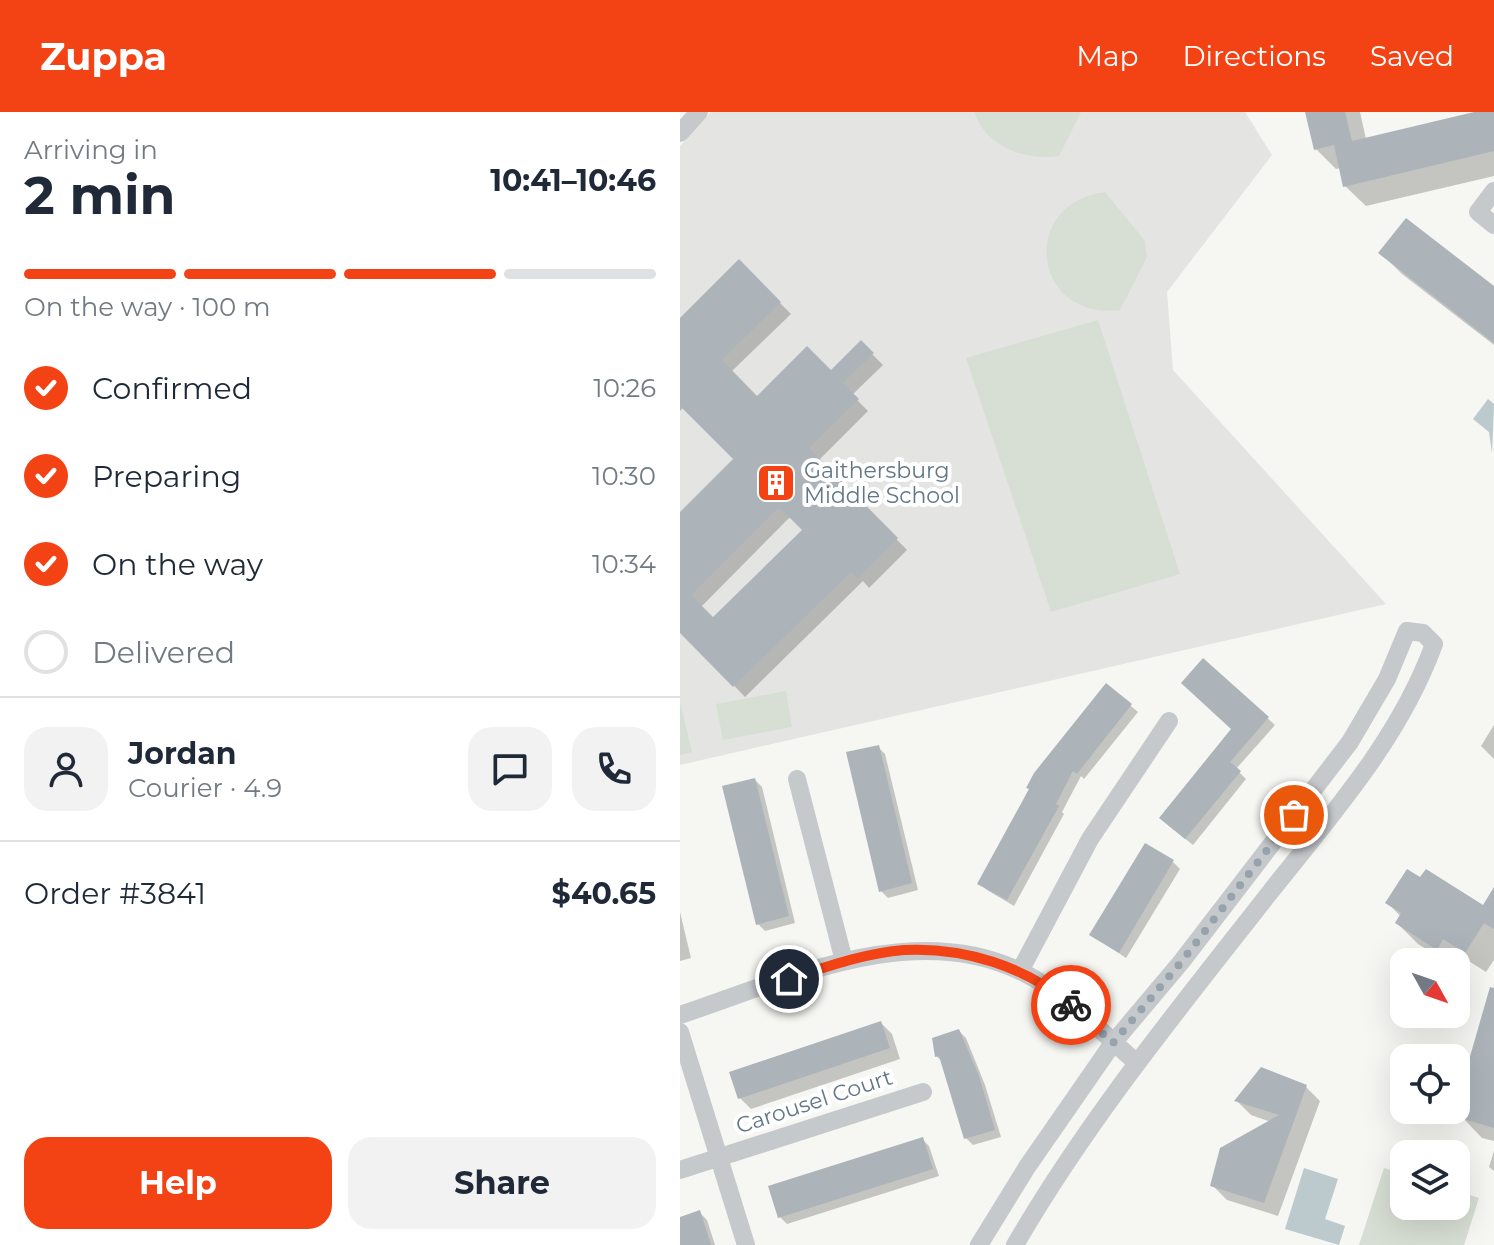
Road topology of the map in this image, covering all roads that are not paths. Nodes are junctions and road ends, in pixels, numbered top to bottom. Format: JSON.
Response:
{"nodes":[{"id":1,"x":699,"y":112,"type":"edge"},
{"id":2,"x":680,"y":133,"type":"edge"},
{"id":3,"x":1494,"y":191,"type":"edge"},
{"id":4,"x":1494,"y":225,"type":"edge"},
{"id":5,"x":1169,"y":721,"type":"dead end"},
{"id":6,"x":797,"y":779,"type":"dead end"},
{"id":7,"x":844,"y":961,"type":"junction"},
{"id":8,"x":1020,"y":971,"type":"junction"},
{"id":9,"x":680,"y":1015,"type":"edge"},
{"id":10,"x":680,"y":1032,"type":"edge"},
{"id":11,"x":1113,"y":1043,"type":"junction"},
{"id":12,"x":1137,"y":1063,"type":"junction"},
{"id":13,"x":923,"y":1092,"type":"dead end"},
{"id":14,"x":720,"y":1157,"type":"junction"},
{"id":15,"x":680,"y":1170,"type":"edge"},
{"id":16,"x":746,"y":1245,"type":"edge"},
{"id":17,"x":979,"y":1245,"type":"edge"},
{"id":18,"x":1015,"y":1245,"type":"edge"}],
"edges":[{"from":1,"to":2,"type":"street"},
{"from":3,"to":4,"type":"street"},
{"from":5,"to":8,"type":"street"},
{"from":6,"to":7,"type":"street"},
{"from":7,"to":8,"type":"street"},
{"from":7,"to":9,"type":"street"},
{"from":8,"to":11,"type":"street"},
{"from":10,"to":14,"type":"street","name":"Carousel Court"},
{"from":11,"to":12,"type":"street"},
{"from":11,"to":12,"type":"street"},
{"from":11,"to":17,"type":"street"},
{"from":12,"to":18,"type":"street"},
{"from":13,"to":14,"type":"street","name":"Carousel Court"},
{"from":14,"to":15,"type":"street","name":"Carousel Court"},
{"from":14,"to":16,"type":"street","name":"Carousel Court"}]}
